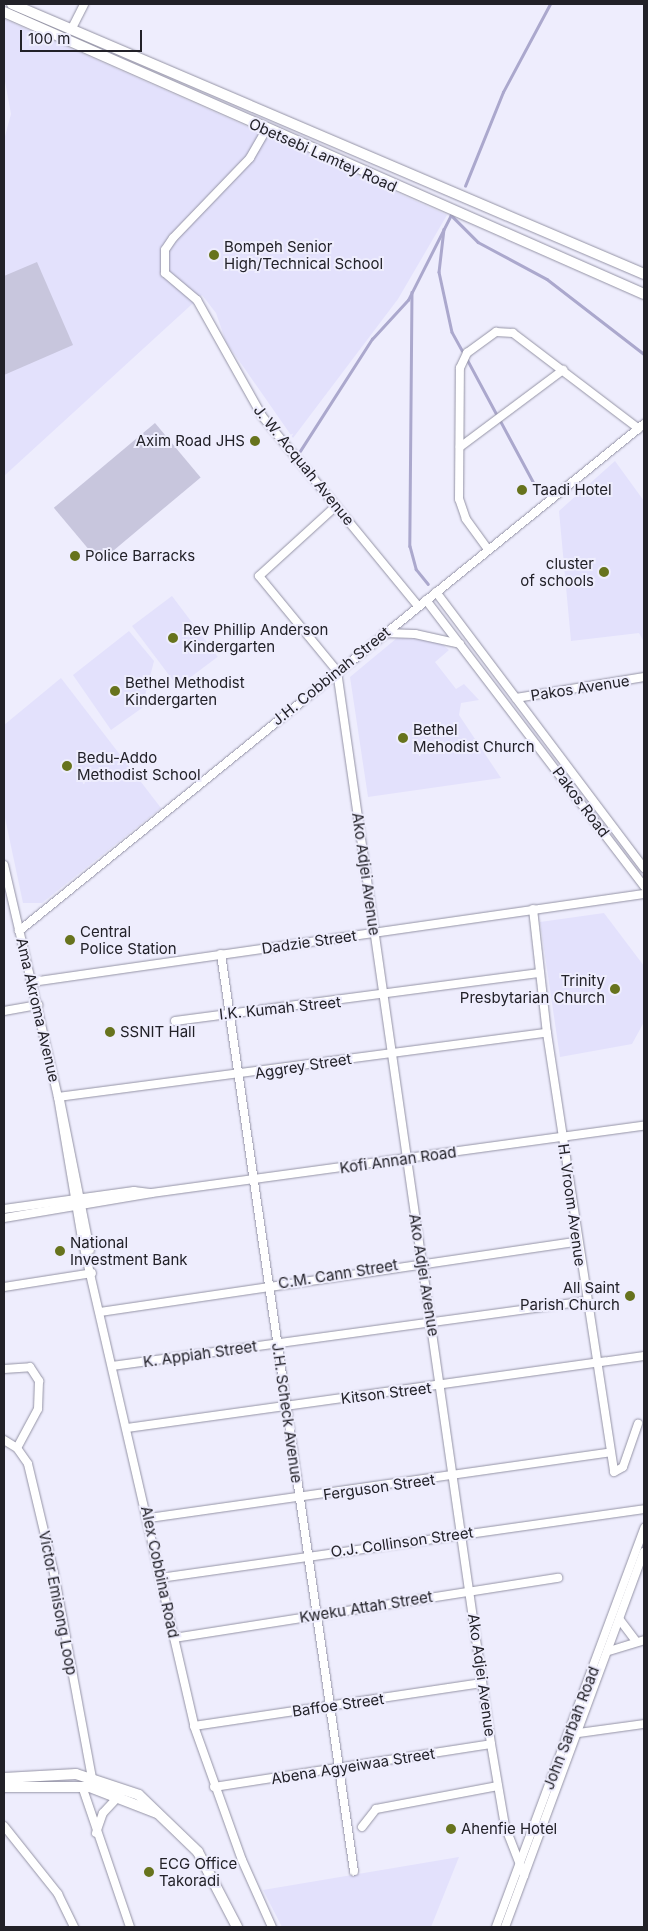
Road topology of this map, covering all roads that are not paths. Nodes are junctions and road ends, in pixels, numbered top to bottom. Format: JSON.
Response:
{"nodes":[{"id":1,"x":12,"y":4,"type":"edge"},
{"id":2,"x":84,"y":4,"type":"edge"},
{"id":3,"x":4,"y":12,"type":"edge"},
{"id":4,"x":71,"y":30,"type":"junction"},
{"id":5,"x":266,"y":130,"type":"junction"},
{"id":6,"x":644,"y":274,"type":"edge"},
{"id":7,"x":644,"y":294,"type":"edge"},
{"id":8,"x":563,"y":370,"type":"junction"},
{"id":9,"x":641,"y":426,"type":"edge"},
{"id":10,"x":460,"y":446,"type":"junction"},
{"id":11,"x":336,"y":506,"type":"junction"},
{"id":12,"x":487,"y":548,"type":"junction"},
{"id":13,"x":436,"y":592,"type":"junction"},
{"id":14,"x":426,"y":600,"type":"junction"},
{"id":15,"x":418,"y":606,"type":"junction"},
{"id":16,"x":384,"y":633,"type":"junction"},
{"id":17,"x":460,"y":644,"type":"junction"},
{"id":18,"x":338,"y":671,"type":"junction"},
{"id":19,"x":644,"y":677,"type":"edge"},
{"id":20,"x":516,"y":698,"type":"junction"},
{"id":21,"x":4,"y":865,"type":"edge"},
{"id":22,"x":644,"y":868,"type":"edge"},
{"id":23,"x":644,"y":886,"type":"edge"},
{"id":24,"x":644,"y":894,"type":"edge"},
{"id":25,"x":533,"y":909,"type":"junction"},
{"id":26,"x":19,"y":931,"type":"junction"},
{"id":27,"x":374,"y":932,"type":"junction"},
{"id":28,"x":221,"y":954,"type":"junction"},
{"id":29,"x":540,"y":973,"type":"junction"},
{"id":30,"x":32,"y":982,"type":"junction"},
{"id":31,"x":384,"y":997,"type":"junction"},
{"id":32,"x":38,"y":1005,"type":"junction"},
{"id":33,"x":4,"y":1011,"type":"edge"},
{"id":34,"x":232,"y":1014,"type":"junction"},
{"id":35,"x":175,"y":1021,"type":"dead end"},
{"id":36,"x":547,"y":1033,"type":"junction"},
{"id":37,"x":391,"y":1052,"type":"junction"},
{"id":38,"x":240,"y":1076,"type":"junction"},
{"id":39,"x":58,"y":1097,"type":"junction"},
{"id":40,"x":644,"y":1126,"type":"edge"},
{"id":41,"x":562,"y":1137,"type":"junction"},
{"id":42,"x":407,"y":1158,"type":"junction"},
{"id":43,"x":253,"y":1180,"type":"junction"},
{"id":44,"x":152,"y":1193,"type":"junction"},
{"id":45,"x":78,"y":1199,"type":"junction"},
{"id":46,"x":79,"y":1208,"type":"junction"},
{"id":47,"x":4,"y":1209,"type":"edge"},
{"id":48,"x":4,"y":1218,"type":"edge"},
{"id":49,"x":578,"y":1242,"type":"junction"},
{"id":50,"x":421,"y":1262,"type":"junction"},
{"id":51,"x":92,"y":1273,"type":"junction"},
{"id":52,"x":269,"y":1285,"type":"junction"},
{"id":53,"x":4,"y":1286,"type":"edge"},
{"id":54,"x":586,"y":1301,"type":"junction"},
{"id":55,"x":100,"y":1312,"type":"junction"},
{"id":56,"x":431,"y":1324,"type":"junction"},
{"id":57,"x":277,"y":1344,"type":"junction"},
{"id":58,"x":644,"y":1356,"type":"edge"},
{"id":59,"x":597,"y":1362,"type":"junction"},
{"id":60,"x":112,"y":1366,"type":"junction"},
{"id":61,"x":4,"y":1369,"type":"edge"},
{"id":62,"x":441,"y":1386,"type":"junction"},
{"id":63,"x":286,"y":1405,"type":"junction"},
{"id":64,"x":638,"y":1424,"type":"dead end"},
{"id":65,"x":127,"y":1428,"type":"junction"},
{"id":66,"x":4,"y":1440,"type":"edge"},
{"id":67,"x":17,"y":1448,"type":"junction"},
{"id":68,"x":608,"y":1453,"type":"junction"},
{"id":69,"x":454,"y":1476,"type":"junction"},
{"id":70,"x":299,"y":1498,"type":"junction"},
{"id":71,"x":644,"y":1509,"type":"edge"},
{"id":72,"x":148,"y":1518,"type":"junction"},
{"id":73,"x":644,"y":1528,"type":"edge"},
{"id":74,"x":463,"y":1532,"type":"junction"},
{"id":75,"x":644,"y":1552,"type":"edge"},
{"id":76,"x":308,"y":1555,"type":"junction"},
{"id":77,"x":160,"y":1578,"type":"junction"},
{"id":78,"x":558,"y":1578,"type":"dead end"},
{"id":79,"x":471,"y":1592,"type":"junction"},
{"id":80,"x":316,"y":1614,"type":"junction"},
{"id":81,"x":620,"y":1620,"type":"junction"},
{"id":82,"x":174,"y":1638,"type":"junction"},
{"id":83,"x":640,"y":1640,"type":"edge"},
{"id":84,"x":609,"y":1651,"type":"junction"},
{"id":85,"x":482,"y":1683,"type":"junction"},
{"id":86,"x":330,"y":1707,"type":"junction"},
{"id":87,"x":644,"y":1724,"type":"edge"},
{"id":88,"x":194,"y":1726,"type":"junction"},
{"id":89,"x":579,"y":1733,"type":"junction"},
{"id":90,"x":491,"y":1744,"type":"junction"},
{"id":91,"x":338,"y":1769,"type":"junction"},
{"id":92,"x":4,"y":1778,"type":"edge"},
{"id":93,"x":92,"y":1778,"type":"junction"},
{"id":94,"x":82,"y":1786,"type":"junction"},
{"id":95,"x":498,"y":1786,"type":"junction"},
{"id":96,"x":4,"y":1787,"type":"edge"},
{"id":97,"x":214,"y":1787,"type":"junction"},
{"id":98,"x":120,"y":1795,"type":"junction"},
{"id":99,"x":157,"y":1813,"type":"junction"},
{"id":100,"x":4,"y":1826,"type":"edge"},
{"id":101,"x":362,"y":1828,"type":"dead end"},
{"id":102,"x":96,"y":1835,"type":"junction"},
{"id":103,"x":518,"y":1864,"type":"junction"},
{"id":104,"x":354,"y":1871,"type":"dead end"},
{"id":105,"x":524,"y":1875,"type":"junction"},
{"id":106,"x":74,"y":1927,"type":"edge"},
{"id":107,"x":130,"y":1927,"type":"edge"},
{"id":108,"x":237,"y":1927,"type":"edge"},
{"id":109,"x":272,"y":1927,"type":"edge"},
{"id":110,"x":496,"y":1927,"type":"edge"},
{"id":111,"x":505,"y":1927,"type":"edge"}],
"edges":[{"from":1,"to":4,"type":"main road","name":"Obetsebi Lamtey Road"},
{"from":2,"to":4,"type":"street"},
{"from":3,"to":5,"type":"main road","name":"Obetsebi Lamtey Road"},
{"from":4,"to":6,"type":"main road","name":"Obetsebi Lamtey Road"},
{"from":5,"to":7,"type":"main road","name":"Obetsebi Lamtey Road"},
{"from":5,"to":11,"type":"street","name":"J. W. Acquah Avenue"},
{"from":8,"to":9,"type":"street"},
{"from":8,"to":10,"type":"street"},
{"from":8,"to":10,"type":"street"},
{"from":9,"to":12,"type":"street","name":"J.H. Cobbinah Street"},
{"from":10,"to":12,"type":"street"},
{"from":11,"to":15,"type":"street","name":"J. W. Acquah Avenue"},
{"from":11,"to":18,"type":"street"},
{"from":12,"to":13,"type":"street","name":"J.H. Cobbinah Street"},
{"from":13,"to":14,"type":"street","name":"J.H. Cobbinah Street"},
{"from":13,"to":20,"type":"street","name":"Pakos Road"},
{"from":14,"to":15,"type":"street","name":"J.H. Cobbinah Street"},
{"from":14,"to":17,"type":"street","name":"Pakos Road"},
{"from":15,"to":16,"type":"street","name":"J.H. Cobbinah Street"},
{"from":16,"to":17,"type":"street"},
{"from":16,"to":18,"type":"street","name":"J.H. Cobbinah Street"},
{"from":17,"to":23,"type":"street","name":"Pakos Road"},
{"from":18,"to":26,"type":"street","name":"J.H. Cobbinah Street"},
{"from":18,"to":27,"type":"street","name":"Ako Adjei Avenue"},
{"from":19,"to":20,"type":"street","name":"Pakos Avenue"},
{"from":20,"to":22,"type":"street","name":"Pakos Road"},
{"from":21,"to":26,"type":"street","name":"Ama Akroma Avenue"},
{"from":24,"to":25,"type":"street","name":"Dadzie Street"},
{"from":25,"to":27,"type":"street","name":"Dadzie Street"},
{"from":25,"to":29,"type":"street","name":"H. Vroom Avenue"},
{"from":26,"to":30,"type":"street","name":"Ama Akroma Avenue"},
{"from":27,"to":28,"type":"street","name":"Dadzie Street"},
{"from":27,"to":31,"type":"street","name":"Ako Adjei Avenue"},
{"from":28,"to":30,"type":"street","name":"Dadzie Street"},
{"from":28,"to":34,"type":"street","name":"J.H. Scheck Avenue"},
{"from":29,"to":31,"type":"street","name":"I.K. Kumah Street"},
{"from":29,"to":36,"type":"street","name":"H. Vroom Avenue"},
{"from":30,"to":32,"type":"street","name":"Ama Akroma Avenue"},
{"from":31,"to":34,"type":"street","name":"I.K. Kumah Street"},
{"from":31,"to":37,"type":"street","name":"Ako Adjei Avenue"},
{"from":32,"to":33,"type":"street"},
{"from":32,"to":39,"type":"street","name":"Ama Akroma Avenue"},
{"from":34,"to":35,"type":"street","name":"I.K. Kumah Street"},
{"from":34,"to":38,"type":"street","name":"J.H. Scheck Avenue"},
{"from":36,"to":37,"type":"street","name":"Aggrey Street"},
{"from":36,"to":41,"type":"street","name":"H. Vroom Avenue"},
{"from":37,"to":38,"type":"street","name":"Aggrey Street"},
{"from":37,"to":42,"type":"street","name":"Ako Adjei Avenue"},
{"from":38,"to":39,"type":"street","name":"Aggrey Street"},
{"from":38,"to":43,"type":"street","name":"J.H. Scheck Avenue"},
{"from":39,"to":45,"type":"street","name":"Ama Akroma Avenue"},
{"from":40,"to":41,"type":"street","name":"Kofi Annan Road"},
{"from":41,"to":42,"type":"street","name":"Kofi Annan Road"},
{"from":41,"to":49,"type":"street","name":"H. Vroom Avenue"},
{"from":42,"to":43,"type":"street","name":"Kofi Annan Road"},
{"from":42,"to":50,"type":"street","name":"Ako Adjei Avenue"},
{"from":43,"to":44,"type":"street","name":"Kofi Annan Road"},
{"from":43,"to":52,"type":"street","name":"J.H. Scheck Avenue"},
{"from":44,"to":45,"type":"street","name":"Kofi Annan Road"},
{"from":44,"to":46,"type":"street","name":"Kofi Annan Road"},
{"from":45,"to":46,"type":"street","name":"Ama Akroma Avenue"},
{"from":45,"to":47,"type":"street","name":"Kofi Annan Road"},
{"from":46,"to":48,"type":"street","name":"Kofi Annan Road"},
{"from":46,"to":51,"type":"street","name":"Alex Cobbina Road"},
{"from":49,"to":50,"type":"street","name":"C.M. Cann Street"},
{"from":49,"to":54,"type":"street","name":"H. Vroom Avenue"},
{"from":50,"to":52,"type":"street","name":"C.M. Cann Street"},
{"from":50,"to":56,"type":"street","name":"Ako Adjei Avenue"},
{"from":51,"to":53,"type":"street"},
{"from":51,"to":55,"type":"street","name":"Alex Cobbina Road"},
{"from":52,"to":55,"type":"street","name":"C.M. Cann Street"},
{"from":52,"to":57,"type":"street","name":"J.H. Scheck Avenue"},
{"from":54,"to":56,"type":"street","name":"K. Appiah Street"},
{"from":54,"to":59,"type":"street","name":"H. Vroom Avenue"},
{"from":55,"to":60,"type":"street","name":"Alex Cobbina Road"},
{"from":56,"to":57,"type":"street","name":"K. Appiah Street"},
{"from":56,"to":62,"type":"street","name":"Ako Adjei Avenue"},
{"from":57,"to":60,"type":"street","name":"K. Appiah Street"},
{"from":57,"to":63,"type":"street","name":"J.H. Scheck Avenue"},
{"from":58,"to":59,"type":"street","name":"Kitson Street"},
{"from":59,"to":62,"type":"street","name":"Kitson Street"},
{"from":59,"to":68,"type":"street","name":"H. Vroom Avenue"},
{"from":60,"to":65,"type":"street","name":"Alex Cobbina Road"},
{"from":61,"to":67,"type":"street"},
{"from":62,"to":63,"type":"street","name":"Kitson Street"},
{"from":62,"to":69,"type":"street","name":"Ako Adjei Avenue"},
{"from":63,"to":65,"type":"street","name":"Kitson Street"},
{"from":63,"to":70,"type":"street","name":"J.H. Scheck Avenue"},
{"from":64,"to":68,"type":"street","name":"H. Vroom Avenue"},
{"from":65,"to":72,"type":"street","name":"Alex Cobbina Road"},
{"from":66,"to":67,"type":"street","name":"Victor Emisong Loop"},
{"from":67,"to":93,"type":"street","name":"Victor Emisong Loop"},
{"from":68,"to":69,"type":"street","name":"Ferguson Street"},
{"from":69,"to":70,"type":"street","name":"Ferguson Street"},
{"from":69,"to":74,"type":"street","name":"Ako Adjei Avenue"},
{"from":70,"to":72,"type":"street","name":"Ferguson Street"},
{"from":70,"to":76,"type":"street","name":"J.H. Scheck Avenue"},
{"from":71,"to":74,"type":"street","name":"O.J. Collinson Street"},
{"from":72,"to":77,"type":"street","name":"Alex Cobbina Road"},
{"from":73,"to":103,"type":"street","name":"John Sarbah Road"},
{"from":74,"to":76,"type":"street","name":"O.J. Collinson Street"},
{"from":74,"to":79,"type":"street","name":"Ako Adjei Avenue"},
{"from":75,"to":81,"type":"street","name":"John Sarbah Road"},
{"from":76,"to":77,"type":"street","name":"O.J. Collinson Street"},
{"from":76,"to":80,"type":"street","name":"J.H. Scheck Avenue"},
{"from":77,"to":82,"type":"street","name":"Alex Cobbina Road"},
{"from":78,"to":79,"type":"street","name":"Kweku Attah Street"},
{"from":79,"to":80,"type":"street","name":"Kweku Attah Street"},
{"from":79,"to":85,"type":"street","name":"Ako Adjei Avenue"},
{"from":80,"to":82,"type":"street","name":"Kweku Attah Street"},
{"from":80,"to":86,"type":"street","name":"J.H. Scheck Avenue"},
{"from":81,"to":83,"type":"street"},
{"from":81,"to":84,"type":"street","name":"John Sarbah Road"},
{"from":82,"to":88,"type":"street","name":"Alex Cobbina Road"},
{"from":83,"to":84,"type":"street"},
{"from":84,"to":89,"type":"street","name":"John Sarbah Road"},
{"from":85,"to":86,"type":"street","name":"Baffoe Street"},
{"from":85,"to":90,"type":"street","name":"Ako Adjei Avenue"},
{"from":86,"to":88,"type":"street","name":"Baffoe Street"},
{"from":86,"to":91,"type":"street","name":"J.H. Scheck Avenue"},
{"from":87,"to":89,"type":"street"},
{"from":88,"to":97,"type":"street","name":"Alex Cobbina Road"},
{"from":89,"to":105,"type":"street","name":"John Sarbah Road"},
{"from":90,"to":91,"type":"street","name":"Abena Agyeiwaa Street"},
{"from":90,"to":95,"type":"street","name":"Ako Adjei Avenue"},
{"from":91,"to":97,"type":"street","name":"Abena Agyeiwaa Street"},
{"from":91,"to":104,"type":"street","name":"J.H. Scheck Avenue"},
{"from":92,"to":93,"type":"main road"},
{"from":93,"to":99,"type":"main road"},
{"from":94,"to":96,"type":"main road"},
{"from":94,"to":98,"type":"main road"},
{"from":94,"to":102,"type":"street"},
{"from":95,"to":101,"type":"street"},
{"from":95,"to":103,"type":"street","name":"Ako Adjei Avenue"},
{"from":97,"to":109,"type":"street","name":"Alex Cobbina Road"},
{"from":98,"to":99,"type":"main road"},
{"from":98,"to":102,"type":"street"},
{"from":99,"to":108,"type":"main road"},
{"from":100,"to":106,"type":"street"},
{"from":102,"to":107,"type":"street"},
{"from":103,"to":105,"type":"street","name":"Ako Adjei Avenue"},
{"from":103,"to":110,"type":"street","name":"John Sarbah Road"},
{"from":105,"to":111,"type":"street","name":"John Sarbah Road"}]}
